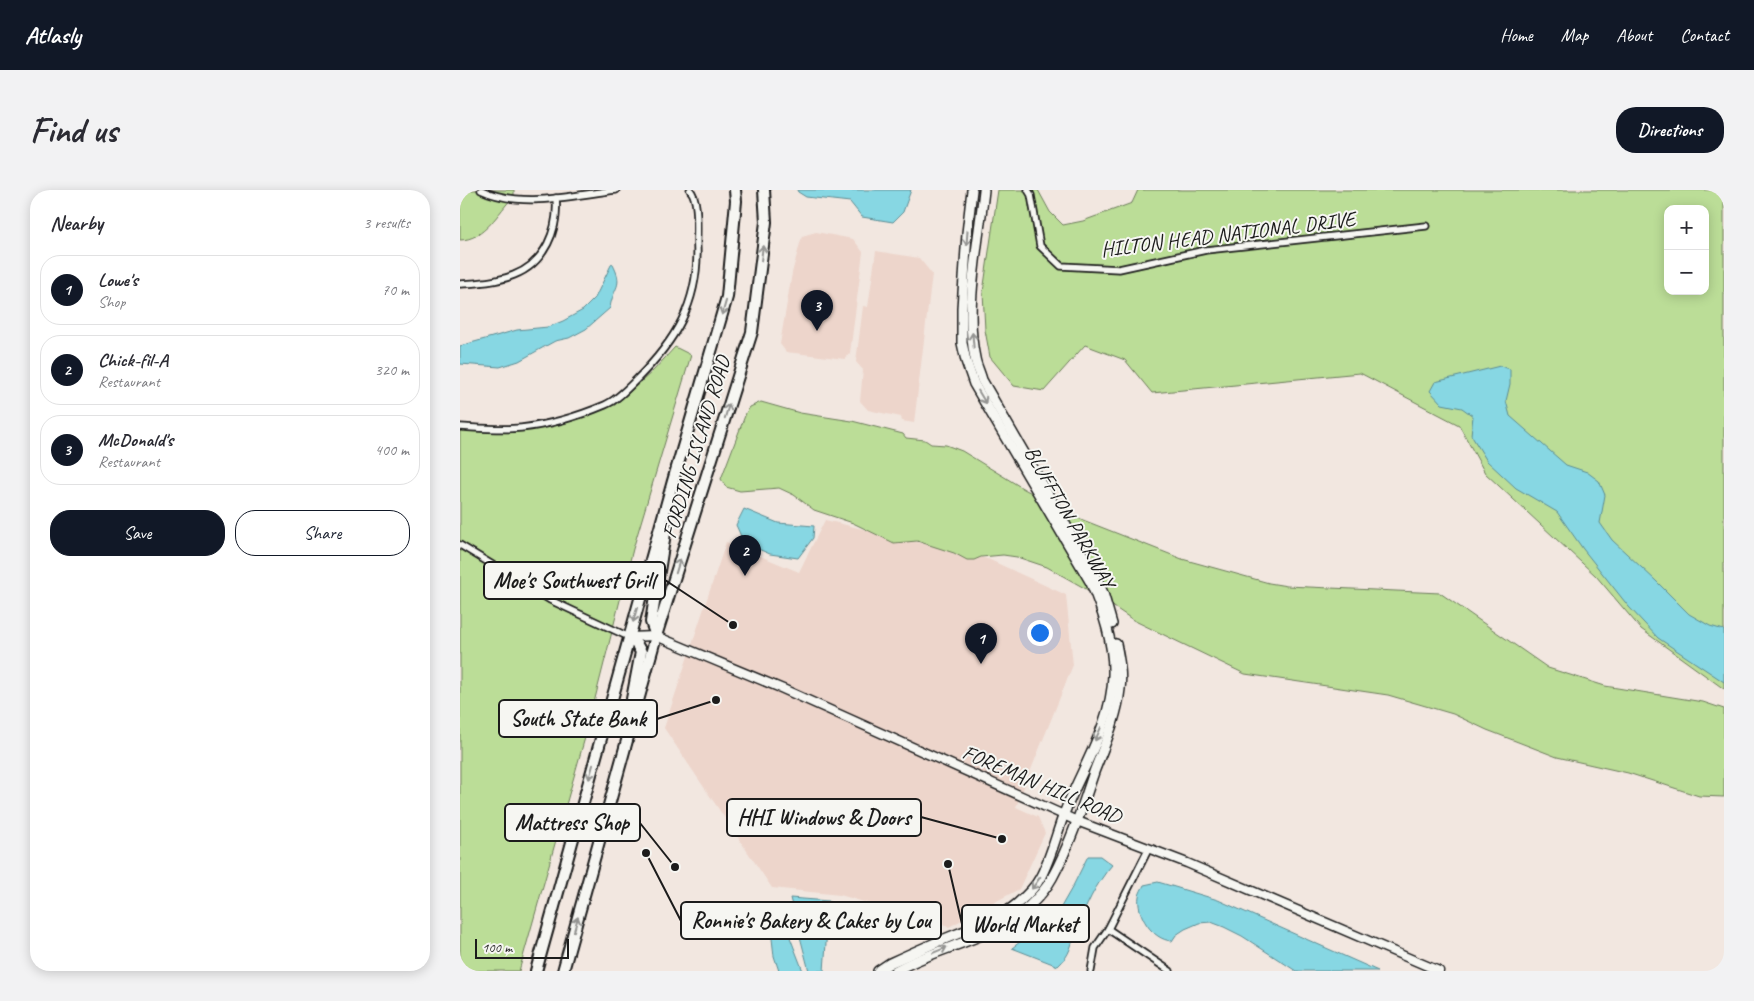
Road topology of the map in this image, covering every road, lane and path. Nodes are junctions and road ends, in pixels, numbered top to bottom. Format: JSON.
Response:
{"nodes":[{"id":1,"x":480,"y":190,"type":"edge"},
{"id":2,"x":616,"y":190,"type":"edge"},
{"id":3,"x":690,"y":190,"type":"edge"},
{"id":4,"x":735,"y":190,"type":"edge"},
{"id":5,"x":764,"y":190,"type":"edge"},
{"id":6,"x":972,"y":190,"type":"edge"},
{"id":7,"x":984,"y":190,"type":"edge"},
{"id":8,"x":1028,"y":190,"type":"edge"},
{"id":9,"x":556,"y":198,"type":"junction"},
{"id":10,"x":1426,"y":226,"type":"dead end"},
{"id":11,"x":460,"y":284,"type":"edge"},
{"id":12,"x":460,"y":427,"type":"edge"},
{"id":13,"x":674,"y":481,"type":"junction"},
{"id":14,"x":460,"y":545,"type":"edge"},
{"id":15,"x":656,"y":636,"type":"junction"},
{"id":16,"x":629,"y":637,"type":"junction"},
{"id":17,"x":617,"y":776,"type":"junction"},
{"id":18,"x":1063,"y":814,"type":"junction"},
{"id":19,"x":1077,"y":821,"type":"junction"},
{"id":20,"x":1148,"y":848,"type":"junction"},
{"id":21,"x":1108,"y":928,"type":"junction"},
{"id":22,"x":536,"y":971,"type":"edge"},
{"id":23,"x":563,"y":971,"type":"edge"},
{"id":24,"x":878,"y":971,"type":"edge"},
{"id":25,"x":895,"y":971,"type":"edge"},
{"id":26,"x":1091,"y":971,"type":"edge"},
{"id":27,"x":1170,"y":971,"type":"edge"},
{"id":28,"x":1439,"y":971,"type":"edge"}],
"edges":[{"from":1,"to":9,"type":"street"},
{"from":2,"to":9,"type":"street"},
{"from":3,"to":12,"type":"street"},
{"from":4,"to":13,"type":"highway","name":"FORDING ISLAND ROAD","one_way":true},
{"from":15,"to":5,"type":"highway","name":"FORDING ISLAND ROAD","one_way":true},
{"from":6,"to":18,"type":"main road","name":"BLUFFTON PARKWAY","one_way":true},
{"from":19,"to":7,"type":"main road","name":"BLUFFTON PARKWAY","one_way":true},
{"from":8,"to":10,"type":"street","name":"HILTON HEAD NATIONAL DRIVE"},
{"from":9,"to":11,"type":"street"},
{"from":13,"to":15,"type":"highway"},
{"from":13,"to":16,"type":"highway","name":"FORDING ISLAND ROAD","one_way":true},
{"from":14,"to":16,"type":"street"},
{"from":15,"to":16,"type":"street","name":"FOREMAN HILL ROAD"},
{"from":15,"to":17,"type":"highway","name":"FORDING ISLAND ROAD"},
{"from":15,"to":18,"type":"street","name":"FOREMAN HILL ROAD"},
{"from":16,"to":17,"type":"highway"},
{"from":16,"to":22,"type":"highway","name":"FORDING ISLAND ROAD","one_way":true},
{"from":23,"to":17,"type":"highway","name":"FORDING ISLAND ROAD","one_way":true},
{"from":18,"to":19,"type":"street","name":"FOREMAN HILL ROAD"},
{"from":18,"to":24,"type":"main road","name":"BLUFFTON PARKWAY","one_way":true},
{"from":19,"to":20,"type":"street","name":"FOREMAN HILL ROAD"},
{"from":25,"to":19,"type":"main road","name":"BLUFFTON PARKWAY","one_way":true},
{"from":20,"to":21,"type":"street"},
{"from":20,"to":28,"type":"street","name":"FOREMAN HILL ROAD"},
{"from":21,"to":26,"type":"street"},
{"from":21,"to":27,"type":"street"}]}
